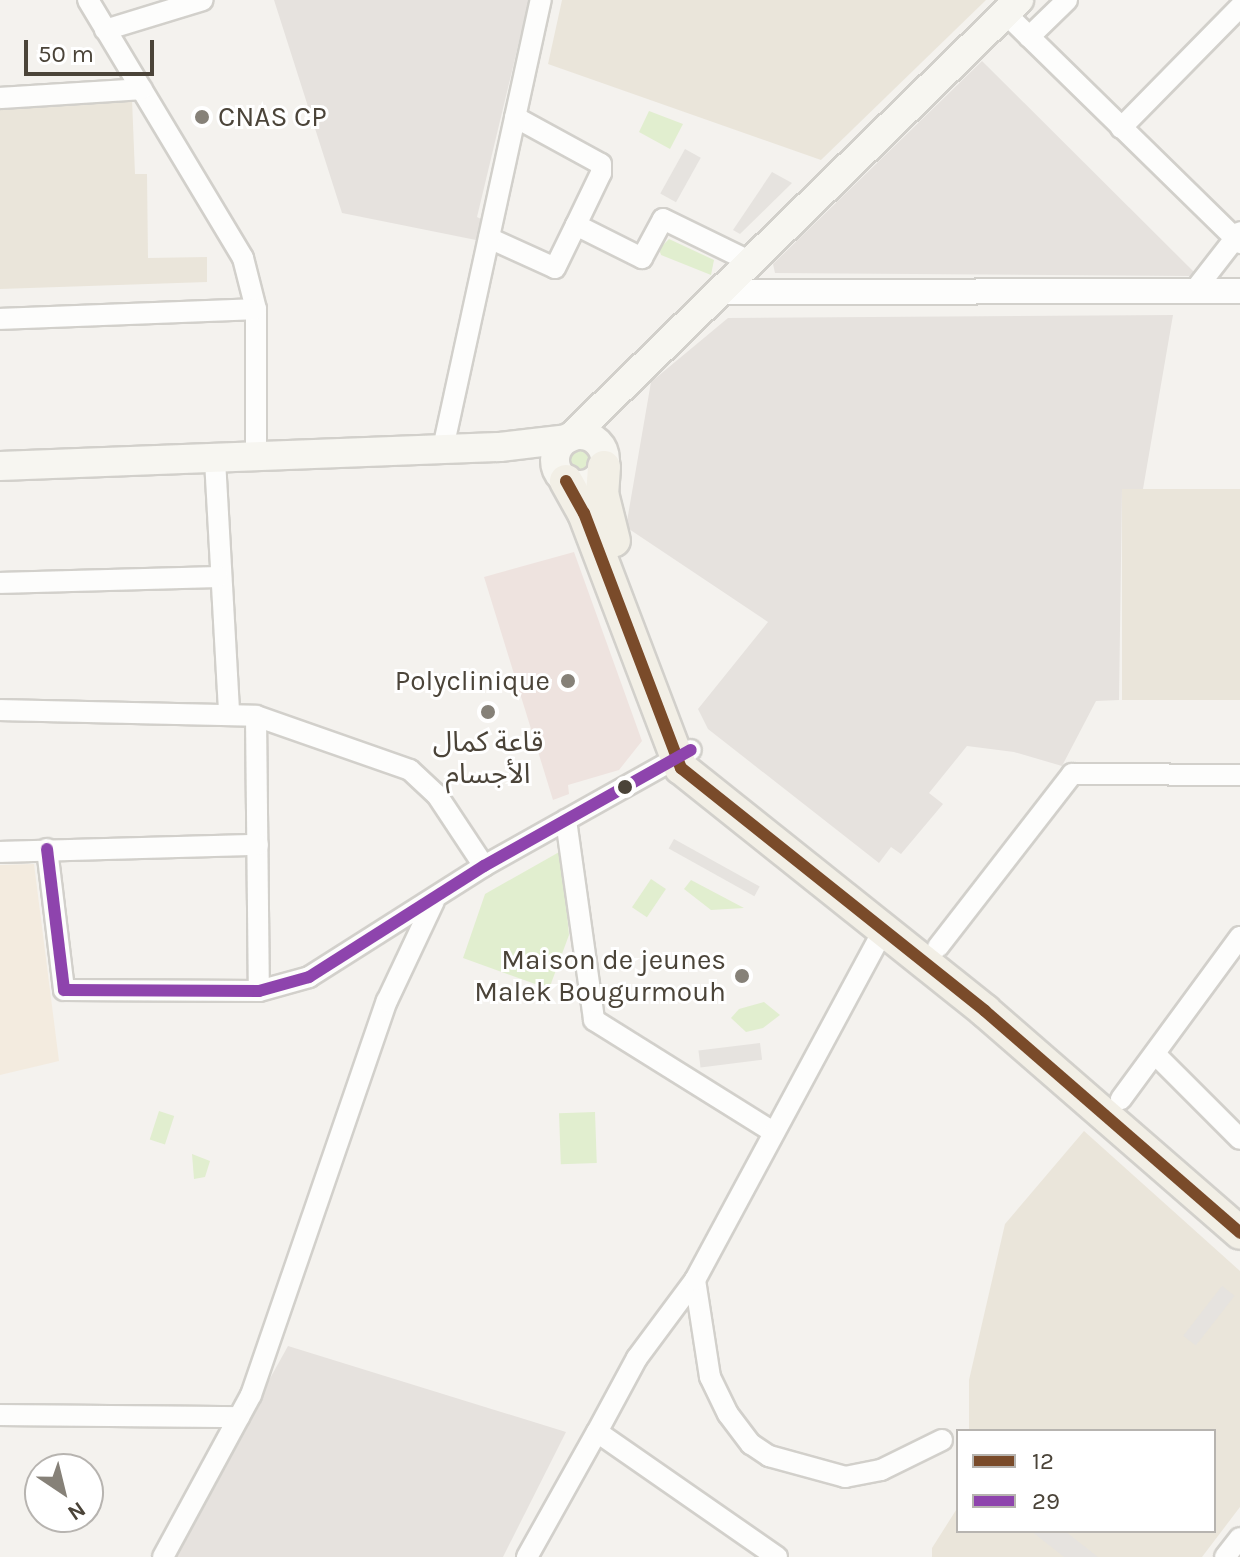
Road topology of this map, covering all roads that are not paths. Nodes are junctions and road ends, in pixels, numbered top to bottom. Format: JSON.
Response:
{"nodes":[{"id":1,"x":88,"y":0,"type":"edge"},
{"id":2,"x":203,"y":0,"type":"edge"},
{"id":3,"x":541,"y":0,"type":"edge"},
{"id":4,"x":1067,"y":0,"type":"edge"},
{"id":5,"x":1012,"y":7,"type":"edge"},
{"id":6,"x":1240,"y":7,"type":"edge"},
{"id":7,"x":105,"y":30,"type":"junction"},
{"id":8,"x":1029,"y":37,"type":"junction"},
{"id":9,"x":142,"y":89,"type":"junction"},
{"id":10,"x":0,"y":98,"type":"edge"},
{"id":11,"x":515,"y":117,"type":"junction"},
{"id":12,"x":1121,"y":128,"type":"junction"},
{"id":13,"x":576,"y":225,"type":"junction"},
{"id":14,"x":489,"y":238,"type":"junction"},
{"id":15,"x":1238,"y":239,"type":"edge"},
{"id":16,"x":751,"y":262,"type":"junction"},
{"id":17,"x":1195,"y":290,"type":"junction"},
{"id":18,"x":1240,"y":291,"type":"edge"},
{"id":19,"x":720,"y":292,"type":"junction"},
{"id":20,"x":256,"y":309,"type":"junction"},
{"id":21,"x":0,"y":319,"type":"edge"},
{"id":22,"x":615,"y":394,"type":"junction"},
{"id":23,"x":569,"y":438,"type":"junction"},
{"id":24,"x":500,"y":447,"type":"junction"},
{"id":25,"x":443,"y":448,"type":"junction"},
{"id":26,"x":256,"y":456,"type":"junction"},
{"id":27,"x":603,"y":457,"type":"junction"},
{"id":28,"x":215,"y":460,"type":"junction"},
{"id":29,"x":0,"y":466,"type":"edge"},
{"id":30,"x":562,"y":476,"type":"junction"},
{"id":31,"x":218,"y":577,"type":"junction"},
{"id":32,"x":0,"y":583,"type":"edge"},
{"id":33,"x":0,"y":710,"type":"edge"},
{"id":34,"x":229,"y":712,"type":"junction"},
{"id":35,"x":256,"y":716,"type":"junction"},
{"id":36,"x":684,"y":755,"type":"junction"},
{"id":37,"x":1240,"y":775,"type":"edge"},
{"id":38,"x":566,"y":820,"type":"junction"},
{"id":39,"x":258,"y":845,"type":"junction"},
{"id":40,"x":47,"y":849,"type":"junction"},
{"id":41,"x":0,"y":852,"type":"edge"},
{"id":42,"x":484,"y":866,"type":"junction"},
{"id":43,"x":434,"y":901,"type":"junction"},
{"id":44,"x":884,"y":929,"type":"junction"},
{"id":45,"x":938,"y":947,"type":"junction"},
{"id":46,"x":1237,"y":948,"type":"edge"},
{"id":47,"x":259,"y":991,"type":"junction"},
{"id":48,"x":1155,"y":1054,"type":"junction"},
{"id":49,"x":1121,"y":1099,"type":"junction"},
{"id":50,"x":773,"y":1132,"type":"junction"},
{"id":51,"x":1240,"y":1139,"type":"edge"},
{"id":52,"x":1240,"y":1204,"type":"edge"},
{"id":53,"x":1240,"y":1233,"type":"edge"},
{"id":54,"x":695,"y":1280,"type":"junction"},
{"id":55,"x":0,"y":1415,"type":"edge"},
{"id":56,"x":239,"y":1417,"type":"junction"},
{"id":57,"x":597,"y":1432,"type":"junction"},
{"id":58,"x":942,"y":1440,"type":"dead end"},
{"id":59,"x":1240,"y":1538,"type":"edge"},
{"id":60,"x":163,"y":1557,"type":"edge"},
{"id":61,"x":527,"y":1557,"type":"edge"},
{"id":62,"x":777,"y":1557,"type":"edge"},
{"id":63,"x":1225,"y":1557,"type":"edge"}],
"edges":[{"from":1,"to":7,"type":"street"},
{"from":2,"to":7,"type":"street"},
{"from":3,"to":11,"type":"street"},
{"from":4,"to":8,"type":"street"},
{"from":5,"to":8,"type":"street"},
{"from":5,"to":16,"type":"main road"},
{"from":6,"to":12,"type":"street"},
{"from":7,"to":9,"type":"street"},
{"from":8,"to":12,"type":"street"},
{"from":9,"to":10,"type":"street"},
{"from":9,"to":20,"type":"street"},
{"from":11,"to":13,"type":"street"},
{"from":11,"to":14,"type":"street"},
{"from":12,"to":15,"type":"street"},
{"from":13,"to":14,"type":"street"},
{"from":13,"to":16,"type":"street"},
{"from":14,"to":25,"type":"street"},
{"from":15,"to":17,"type":"street"},
{"from":16,"to":19,"type":"main road"},
{"from":17,"to":18,"type":"street"},
{"from":17,"to":19,"type":"street"},
{"from":19,"to":22,"type":"main road"},
{"from":20,"to":21,"type":"street"},
{"from":20,"to":26,"type":"street"},
{"from":22,"to":23,"type":"main road"},
{"from":22,"to":27,"type":"main road"},
{"from":23,"to":24,"type":"main road"},
{"from":23,"to":27,"type":"main road"},
{"from":23,"to":30,"type":"main road"},
{"from":24,"to":25,"type":"main road"},
{"from":24,"to":30,"type":"main road"},
{"from":25,"to":26,"type":"main road"},
{"from":26,"to":28,"type":"main road"},
{"from":27,"to":30,"type":"main road"},
{"from":27,"to":36,"type":"main road"},
{"from":28,"to":29,"type":"main road"},
{"from":28,"to":31,"type":"street"},
{"from":30,"to":36,"type":"main road"},
{"from":31,"to":32,"type":"street"},
{"from":31,"to":34,"type":"street"},
{"from":33,"to":34,"type":"street"},
{"from":34,"to":35,"type":"street"},
{"from":35,"to":39,"type":"street"},
{"from":35,"to":42,"type":"street"},
{"from":36,"to":38,"type":"street"},
{"from":36,"to":44,"type":"main road"},
{"from":36,"to":45,"type":"main road"},
{"from":37,"to":45,"type":"street"},
{"from":38,"to":42,"type":"street"},
{"from":38,"to":50,"type":"street"},
{"from":39,"to":40,"type":"street"},
{"from":39,"to":47,"type":"street"},
{"from":40,"to":41,"type":"street"},
{"from":40,"to":47,"type":"street"},
{"from":42,"to":43,"type":"street"},
{"from":43,"to":47,"type":"street"},
{"from":43,"to":56,"type":"street"},
{"from":44,"to":50,"type":"street"},
{"from":44,"to":53,"type":"main road"},
{"from":45,"to":49,"type":"main road"},
{"from":46,"to":48,"type":"street"},
{"from":48,"to":49,"type":"street"},
{"from":48,"to":51,"type":"street"},
{"from":49,"to":52,"type":"main road"},
{"from":50,"to":54,"type":"street"},
{"from":54,"to":57,"type":"street"},
{"from":54,"to":58,"type":"street"},
{"from":55,"to":56,"type":"street"},
{"from":56,"to":60,"type":"street"},
{"from":57,"to":61,"type":"street"},
{"from":57,"to":62,"type":"street"},
{"from":59,"to":63,"type":"street"}]}
